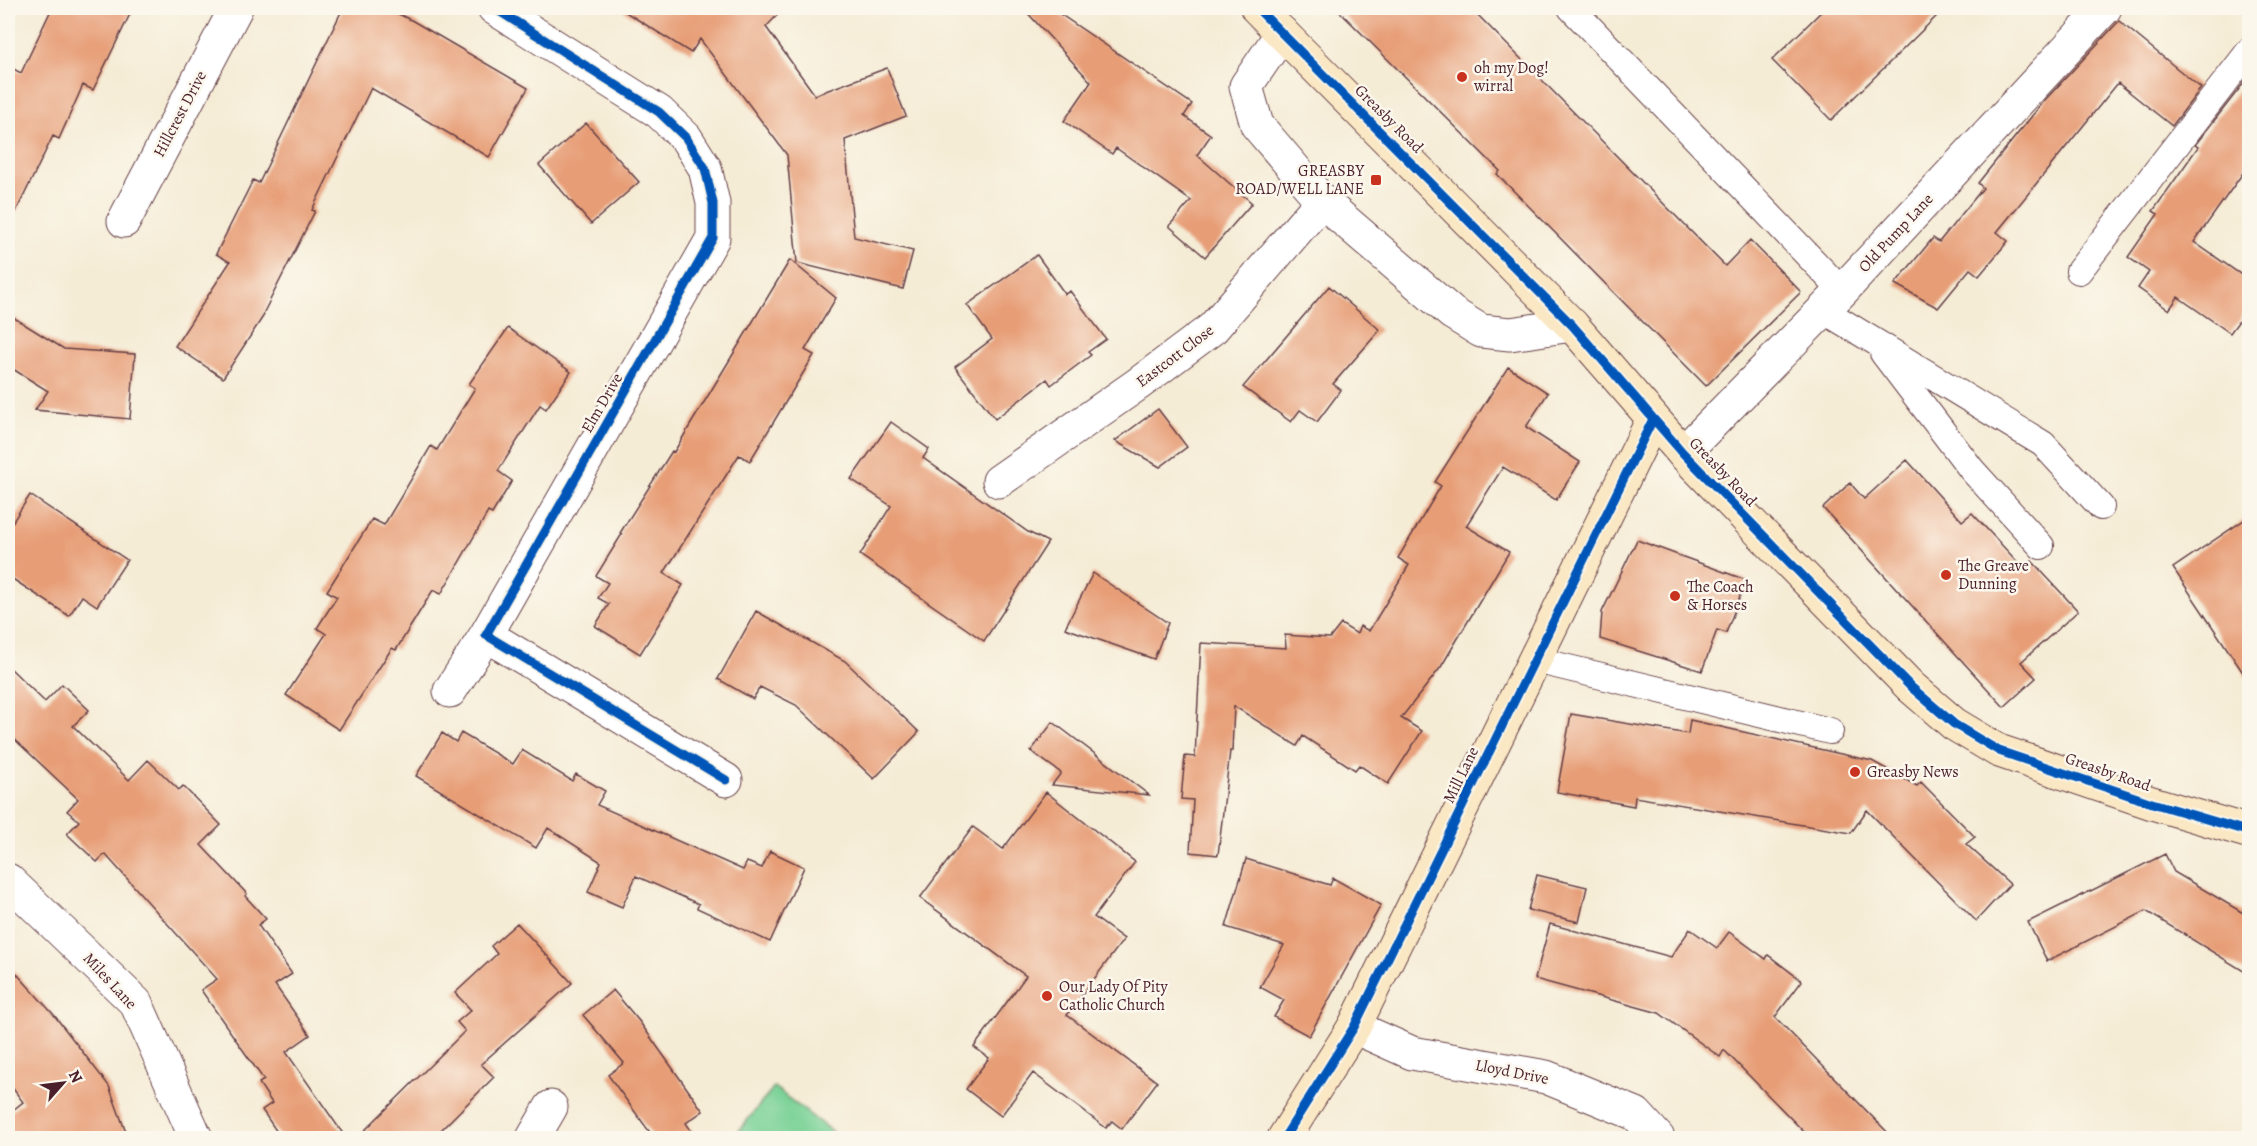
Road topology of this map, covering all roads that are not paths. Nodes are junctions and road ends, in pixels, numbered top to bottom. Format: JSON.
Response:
{"nodes":[{"id":1,"x":236,"y":8,"type":"edge"},
{"id":2,"x":494,"y":8,"type":"edge"},
{"id":3,"x":1257,"y":8,"type":"edge"},
{"id":4,"x":1571,"y":8,"type":"edge"},
{"id":5,"x":2105,"y":8,"type":"edge"},
{"id":6,"x":1282,"y":33,"type":"junction"},
{"id":7,"x":2250,"y":50,"type":"edge"},
{"id":8,"x":1322,"y":201,"type":"junction"},
{"id":9,"x":124,"y":221,"type":"dead end"},
{"id":10,"x":2079,"y":271,"type":"dead end"},
{"id":11,"x":1833,"y":300,"type":"junction"},
{"id":12,"x":1572,"y":325,"type":"junction"},
{"id":13,"x":1874,"y":340,"type":"junction"},
{"id":14,"x":1653,"y":419,"type":"junction"},
{"id":15,"x":1683,"y":453,"type":"junction"},
{"id":16,"x":999,"y":482,"type":"dead end"},
{"id":17,"x":2101,"y":507,"type":"dead end"},
{"id":18,"x":2041,"y":546,"type":"dead end"},
{"id":19,"x":486,"y":635,"type":"junction"},
{"id":20,"x":1535,"y":660,"type":"junction"},
{"id":21,"x":450,"y":691,"type":"dead end"},
{"id":22,"x":1830,"y":731,"type":"dead end"},
{"id":23,"x":726,"y":780,"type":"dead end"},
{"id":24,"x":2250,"y":832,"type":"edge"},
{"id":25,"x":8,"y":880,"type":"edge"},
{"id":26,"x":1354,"y":1027,"type":"junction"},
{"id":27,"x":552,"y":1107,"type":"dead end"},
{"id":28,"x":196,"y":1138,"type":"edge"},
{"id":29,"x":533,"y":1138,"type":"edge"},
{"id":30,"x":1284,"y":1138,"type":"edge"},
{"id":31,"x":1658,"y":1138,"type":"edge"}],
"edges":[{"from":1,"to":9,"type":"street","name":"Hillcrest Drive"},
{"from":2,"to":19,"type":"street","name":"Elm Drive"},
{"from":3,"to":6,"type":"street","name":"Greasby Road"},
{"from":4,"to":11,"type":"lane"},
{"from":5,"to":11,"type":"street","name":"Old Pump Lane"},
{"from":6,"to":8,"type":"street"},
{"from":6,"to":12,"type":"street","name":"Greasby Road"},
{"from":7,"to":10,"type":"lane"},
{"from":8,"to":12,"type":"street"},
{"from":8,"to":16,"type":"street","name":"Eastcott Close"},
{"from":11,"to":13,"type":"lane"},
{"from":11,"to":15,"type":"street","name":"Old Pump Lane"},
{"from":12,"to":14,"type":"street","name":"Greasby Road"},
{"from":13,"to":17,"type":"lane"},
{"from":13,"to":18,"type":"lane"},
{"from":14,"to":15,"type":"street","name":"Greasby Road"},
{"from":14,"to":20,"type":"street","name":"Mill Lane"},
{"from":15,"to":24,"type":"street","name":"Greasby Road"},
{"from":19,"to":21,"type":"street","name":"Elm Drive"},
{"from":19,"to":23,"type":"street"},
{"from":20,"to":22,"type":"lane"},
{"from":20,"to":26,"type":"street","name":"Mill Lane"},
{"from":25,"to":28,"type":"street","name":"Miles Lane"},
{"from":26,"to":30,"type":"street","name":"Mill Lane"},
{"from":26,"to":31,"type":"street","name":"Lloyd Drive"},
{"from":27,"to":29,"type":"street"}]}
